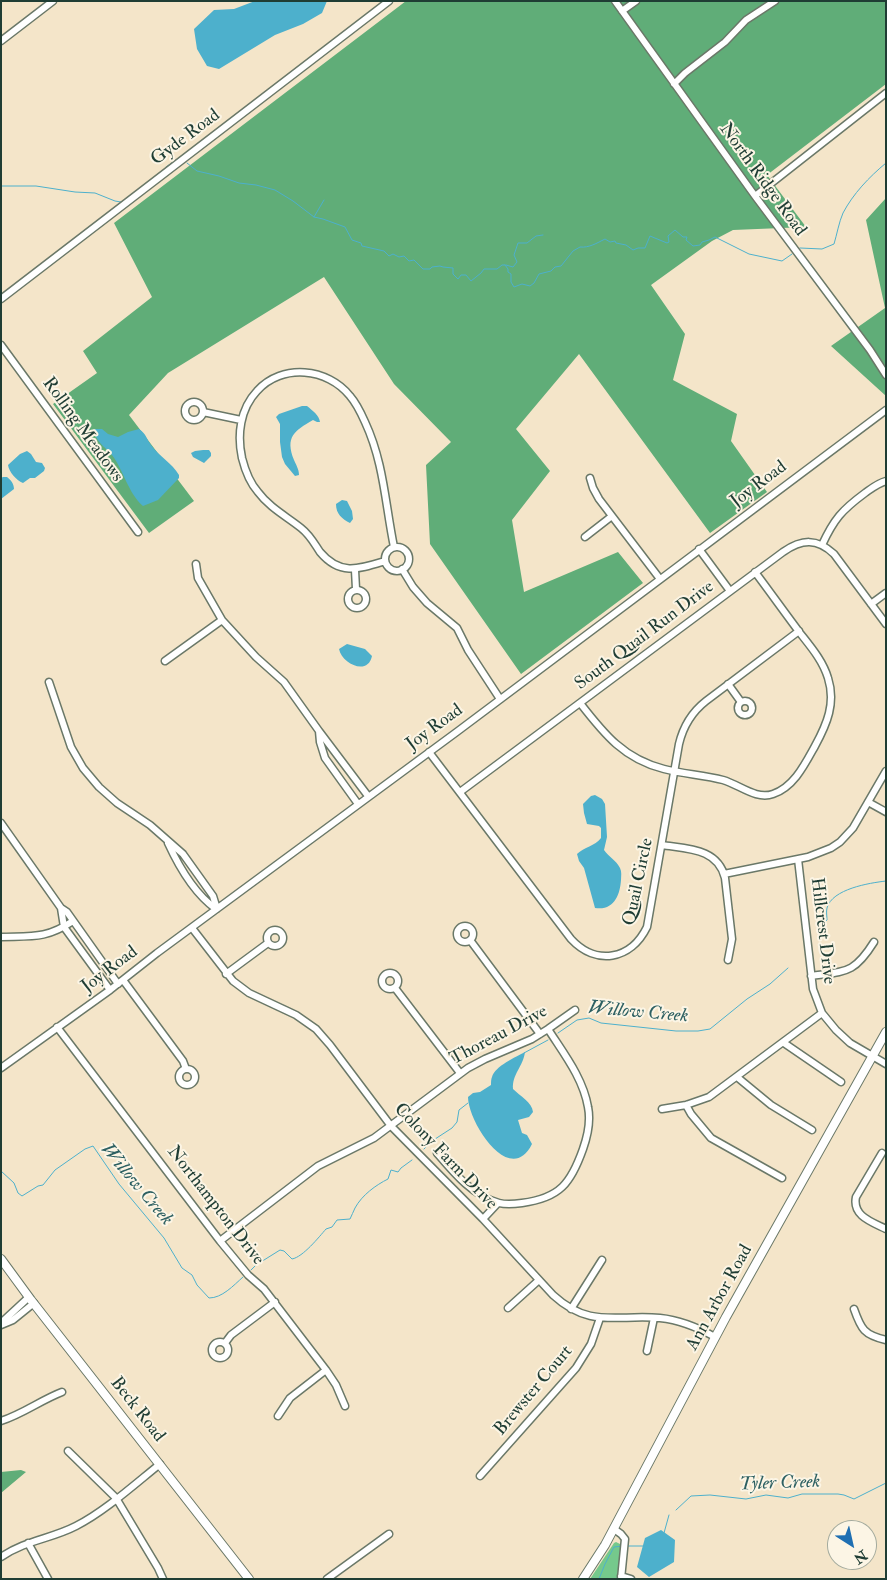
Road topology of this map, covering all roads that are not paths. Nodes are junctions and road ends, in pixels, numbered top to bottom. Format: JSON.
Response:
{"nodes":[{"id":1,"x":54,"y":1,"type":"edge"},
{"id":2,"x":389,"y":1,"type":"edge"},
{"id":3,"x":615,"y":1,"type":"edge"},
{"id":4,"x":636,"y":1,"type":"edge"},
{"id":5,"x":775,"y":1,"type":"edge"},
{"id":6,"x":622,"y":11,"type":"junction"},
{"id":7,"x":1,"y":41,"type":"edge"},
{"id":8,"x":674,"y":84,"type":"junction"},
{"id":9,"x":886,"y":93,"type":"edge"},
{"id":10,"x":754,"y":196,"type":"junction"},
{"id":11,"x":1,"y":299,"type":"edge"},
{"id":12,"x":1,"y":345,"type":"edge"},
{"id":13,"x":886,"y":375,"type":"edge"},
{"id":14,"x":886,"y":410,"type":"edge"},
{"id":15,"x":203,"y":412,"type":"dead end"},
{"id":16,"x":242,"y":420,"type":"junction"},
{"id":17,"x":590,"y":478,"type":"dead end"},
{"id":18,"x":886,"y":481,"type":"edge"},
{"id":19,"x":612,"y":516,"type":"junction"},
{"id":20,"x":138,"y":532,"type":"dead end"},
{"id":21,"x":586,"y":537,"type":"dead end"},
{"id":22,"x":822,"y":545,"type":"junction"},
{"id":23,"x":394,"y":547,"type":"junction"},
{"id":24,"x":699,"y":549,"type":"junction"},
{"id":25,"x":385,"y":561,"type":"junction"},
{"id":26,"x":196,"y":564,"type":"dead end"},
{"id":27,"x":402,"y":569,"type":"junction"},
{"id":28,"x":355,"y":570,"type":"junction"},
{"id":29,"x":755,"y":572,"type":"junction"},
{"id":30,"x":660,"y":580,"type":"junction"},
{"id":31,"x":356,"y":590,"type":"dead end"},
{"id":32,"x":730,"y":591,"type":"junction"},
{"id":33,"x":886,"y":593,"type":"edge"},
{"id":34,"x":871,"y":604,"type":"junction"},
{"id":35,"x":222,"y":620,"type":"junction"},
{"id":36,"x":886,"y":624,"type":"edge"},
{"id":37,"x":799,"y":631,"type":"junction"},
{"id":38,"x":165,"y":661,"type":"dead end"},
{"id":39,"x":49,"y":682,"type":"dead end"},
{"id":40,"x":728,"y":684,"type":"junction"},
{"id":41,"x":500,"y":699,"type":"junction"},
{"id":42,"x":741,"y":702,"type":"dead end"},
{"id":43,"x":580,"y":703,"type":"junction"},
{"id":44,"x":319,"y":730,"type":"junction"},
{"id":45,"x":429,"y":752,"type":"junction"},
{"id":46,"x":675,"y":771,"type":"junction"},
{"id":47,"x":886,"y":771,"type":"edge"},
{"id":48,"x":460,"y":792,"type":"junction"},
{"id":49,"x":368,"y":796,"type":"junction"},
{"id":50,"x":868,"y":802,"type":"junction"},
{"id":51,"x":358,"y":804,"type":"junction"},
{"id":52,"x":886,"y":812,"type":"edge"},
{"id":53,"x":1,"y":823,"type":"edge"},
{"id":54,"x":662,"y":845,"type":"junction"},
{"id":55,"x":798,"y":860,"type":"junction"},
{"id":56,"x":724,"y":874,"type":"junction"},
{"id":57,"x":61,"y":908,"type":"junction"},
{"id":58,"x":217,"y":909,"type":"junction"},
{"id":59,"x":73,"y":921,"type":"junction"},
{"id":60,"x":64,"y":927,"type":"junction"},
{"id":61,"x":192,"y":928,"type":"junction"},
{"id":62,"x":1,"y":937,"type":"edge"},
{"id":63,"x":86,"y":938,"type":"junction"},
{"id":64,"x":470,"y":940,"type":"dead end"},
{"id":65,"x":874,"y":942,"type":"dead end"},
{"id":66,"x":268,"y":943,"type":"dead end"},
{"id":67,"x":77,"y":945,"type":"junction"},
{"id":68,"x":99,"y":957,"type":"junction"},
{"id":69,"x":728,"y":960,"type":"dead end"},
{"id":70,"x":90,"y":963,"type":"junction"},
{"id":71,"x":226,"y":974,"type":"junction"},
{"id":72,"x":811,"y":976,"type":"junction"},
{"id":73,"x":121,"y":982,"type":"junction"},
{"id":74,"x":395,"y":988,"type":"dead end"},
{"id":75,"x":110,"y":990,"type":"junction"},
{"id":76,"x":575,"y":1010,"type":"dead end"},
{"id":77,"x":822,"y":1013,"type":"junction"},
{"id":78,"x":57,"y":1027,"type":"junction"},
{"id":79,"x":548,"y":1029,"type":"junction"},
{"id":80,"x":886,"y":1032,"type":"edge"},
{"id":81,"x":540,"y":1034,"type":"junction"},
{"id":82,"x":784,"y":1043,"type":"junction"},
{"id":83,"x":872,"y":1056,"type":"junction"},
{"id":84,"x":886,"y":1064,"type":"edge"},
{"id":85,"x":1,"y":1068,"type":"edge"},
{"id":86,"x":186,"y":1069,"type":"dead end"},
{"id":87,"x":460,"y":1073,"type":"junction"},
{"id":88,"x":738,"y":1077,"type":"junction"},
{"id":89,"x":841,"y":1082,"type":"dead end"},
{"id":90,"x":686,"y":1104,"type":"junction"},
{"id":91,"x":662,"y":1109,"type":"dead end"},
{"id":92,"x":391,"y":1126,"type":"junction"},
{"id":93,"x":812,"y":1130,"type":"dead end"},
{"id":94,"x":438,"y":1153,"type":"dead end"},
{"id":95,"x":882,"y":1153,"type":"dead end"},
{"id":96,"x":782,"y":1178,"type":"dead end"},
{"id":97,"x":498,"y":1202,"type":"junction"},
{"id":98,"x":483,"y":1219,"type":"junction"},
{"id":99,"x":886,"y":1229,"type":"edge"},
{"id":100,"x":220,"y":1241,"type":"junction"},
{"id":101,"x":1,"y":1259,"type":"edge"},
{"id":102,"x":602,"y":1260,"type":"dead end"},
{"id":103,"x":539,"y":1280,"type":"junction"},
{"id":104,"x":31,"y":1300,"type":"junction"},
{"id":105,"x":275,"y":1302,"type":"junction"},
{"id":106,"x":508,"y":1308,"type":"dead end"},
{"id":107,"x":571,"y":1309,"type":"junction"},
{"id":108,"x":854,"y":1309,"type":"dead end"},
{"id":109,"x":600,"y":1318,"type":"junction"},
{"id":110,"x":654,"y":1318,"type":"junction"},
{"id":111,"x":1,"y":1324,"type":"edge"},
{"id":112,"x":715,"y":1337,"type":"junction"},
{"id":113,"x":886,"y":1340,"type":"edge"},
{"id":114,"x":225,"y":1343,"type":"dead end"},
{"id":115,"x":647,"y":1352,"type":"dead end"},
{"id":116,"x":326,"y":1370,"type":"junction"},
{"id":117,"x":62,"y":1392,"type":"dead end"},
{"id":118,"x":345,"y":1406,"type":"dead end"},
{"id":119,"x":278,"y":1416,"type":"dead end"},
{"id":120,"x":1,"y":1421,"type":"edge"},
{"id":121,"x":68,"y":1451,"type":"dead end"},
{"id":122,"x":160,"y":1464,"type":"junction"},
{"id":123,"x":480,"y":1476,"type":"dead end"},
{"id":124,"x":116,"y":1498,"type":"junction"},
{"id":125,"x":614,"y":1529,"type":"junction"},
{"id":126,"x":389,"y":1534,"type":"dead end"},
{"id":127,"x":28,"y":1543,"type":"junction"},
{"id":128,"x":1,"y":1557,"type":"edge"},
{"id":129,"x":621,"y":1578,"type":"edge"},
{"id":130,"x":48,"y":1579,"type":"edge"},
{"id":131,"x":163,"y":1579,"type":"edge"},
{"id":132,"x":249,"y":1579,"type":"edge"},
{"id":133,"x":327,"y":1579,"type":"edge"},
{"id":134,"x":583,"y":1579,"type":"edge"},
{"id":135,"x":631,"y":1579,"type":"edge"}],
"edges":[{"from":1,"to":7,"type":"street"},
{"from":2,"to":11,"type":"street","name":"Gyde Road"},
{"from":3,"to":6,"type":"street","name":"North Ridge Road"},
{"from":4,"to":6,"type":"street"},
{"from":5,"to":8,"type":"street"},
{"from":6,"to":8,"type":"street","name":"North Ridge Road"},
{"from":8,"to":10,"type":"street","name":"North Ridge Road"},
{"from":9,"to":10,"type":"street"},
{"from":10,"to":13,"type":"street","name":"North Ridge Road"},
{"from":12,"to":20,"type":"street","name":"Rolling Meadows"},
{"from":14,"to":24,"type":"street","name":"Joy Road"},
{"from":15,"to":16,"type":"street"},
{"from":16,"to":23,"type":"street"},
{"from":16,"to":28,"type":"street"},
{"from":17,"to":19,"type":"street"},
{"from":18,"to":22,"type":"street"},
{"from":19,"to":21,"type":"street"},
{"from":19,"to":30,"type":"street"},
{"from":22,"to":29,"type":"street","name":"South Quail Run Drive"},
{"from":22,"to":34,"type":"street"},
{"from":23,"to":25,"type":"street"},
{"from":23,"to":27,"type":"street"},
{"from":24,"to":30,"type":"street","name":"Joy Road"},
{"from":24,"to":32,"type":"street"},
{"from":25,"to":27,"type":"street"},
{"from":25,"to":28,"type":"street"},
{"from":26,"to":35,"type":"street"},
{"from":27,"to":41,"type":"street"},
{"from":28,"to":31,"type":"street"},
{"from":29,"to":32,"type":"street","name":"South Quail Run Drive"},
{"from":29,"to":37,"type":"street"},
{"from":30,"to":41,"type":"street","name":"Joy Road"},
{"from":32,"to":43,"type":"street","name":"South Quail Run Drive"},
{"from":33,"to":34,"type":"street"},
{"from":34,"to":36,"type":"street"},
{"from":35,"to":38,"type":"street"},
{"from":35,"to":44,"type":"street"},
{"from":37,"to":40,"type":"street","name":"Quail Circle"},
{"from":37,"to":46,"type":"street"},
{"from":39,"to":58,"type":"street"},
{"from":40,"to":42,"type":"street"},
{"from":40,"to":46,"type":"street","name":"Quail Circle"},
{"from":41,"to":45,"type":"street","name":"Joy Road"},
{"from":43,"to":46,"type":"street"},
{"from":43,"to":48,"type":"street","name":"South Quail Run Drive"},
{"from":44,"to":49,"type":"street"},
{"from":44,"to":51,"type":"street"},
{"from":45,"to":48,"type":"street","name":"Quail Circle"},
{"from":45,"to":49,"type":"street","name":"Joy Road"},
{"from":46,"to":54,"type":"street","name":"Quail Circle"},
{"from":47,"to":50,"type":"street"},
{"from":48,"to":54,"type":"street","name":"Quail Circle"},
{"from":49,"to":51,"type":"street","name":"Joy Road"},
{"from":50,"to":52,"type":"street"},
{"from":50,"to":55,"type":"street"},
{"from":51,"to":58,"type":"street","name":"Joy Road"},
{"from":53,"to":57,"type":"street"},
{"from":54,"to":56,"type":"street"},
{"from":55,"to":56,"type":"street"},
{"from":55,"to":72,"type":"street","name":"Hillcrest Drive"},
{"from":56,"to":69,"type":"street"},
{"from":57,"to":59,"type":"street"},
{"from":57,"to":60,"type":"street"},
{"from":58,"to":61,"type":"street","name":"Joy Road"},
{"from":59,"to":60,"type":"street"},
{"from":59,"to":63,"type":"street"},
{"from":60,"to":62,"type":"street"},
{"from":60,"to":67,"type":"street"},
{"from":61,"to":71,"type":"street","name":"Colony Farm Drive"},
{"from":61,"to":73,"type":"street","name":"Joy Road"},
{"from":63,"to":67,"type":"street"},
{"from":63,"to":68,"type":"street"},
{"from":64,"to":81,"type":"street"},
{"from":65,"to":72,"type":"street"},
{"from":66,"to":71,"type":"street"},
{"from":67,"to":70,"type":"street"},
{"from":68,"to":70,"type":"street"},
{"from":68,"to":73,"type":"street"},
{"from":70,"to":75,"type":"street"},
{"from":71,"to":92,"type":"street","name":"Colony Farm Drive"},
{"from":72,"to":77,"type":"street","name":"Hillcrest Drive"},
{"from":73,"to":75,"type":"street","name":"Joy Road"},
{"from":73,"to":86,"type":"street"},
{"from":74,"to":87,"type":"street"},
{"from":75,"to":78,"type":"street","name":"Joy Road"},
{"from":76,"to":79,"type":"street","name":"Thoreau Drive"},
{"from":77,"to":82,"type":"street"},
{"from":77,"to":83,"type":"street","name":"Hillcrest Drive"},
{"from":78,"to":85,"type":"street","name":"Joy Road"},
{"from":78,"to":100,"type":"street","name":"Northampton Drive"},
{"from":79,"to":81,"type":"street","name":"Thoreau Drive"},
{"from":79,"to":97,"type":"street"},
{"from":80,"to":83,"type":"main road","name":"Ann Arbor Road"},
{"from":81,"to":87,"type":"street","name":"Thoreau Drive"},
{"from":82,"to":88,"type":"street"},
{"from":82,"to":89,"type":"street"},
{"from":83,"to":84,"type":"street","name":"Hillcrest Drive"},
{"from":83,"to":112,"type":"main road","name":"Ann Arbor Road"},
{"from":87,"to":92,"type":"street","name":"Thoreau Drive"},
{"from":88,"to":90,"type":"street"},
{"from":88,"to":93,"type":"street"},
{"from":90,"to":91,"type":"street"},
{"from":90,"to":96,"type":"street"},
{"from":92,"to":98,"type":"street","name":"Colony Farm Drive"},
{"from":92,"to":100,"type":"street","name":"Thoreau Drive"},
{"from":94,"to":97,"type":"street"},
{"from":95,"to":99,"type":"street"},
{"from":97,"to":98,"type":"street"},
{"from":98,"to":103,"type":"street","name":"Colony Farm Drive"},
{"from":100,"to":105,"type":"street","name":"Northampton Drive"},
{"from":101,"to":104,"type":"main road","name":"Beck Road"},
{"from":102,"to":107,"type":"street"},
{"from":103,"to":106,"type":"street"},
{"from":103,"to":107,"type":"street","name":"Colony Farm Drive"},
{"from":104,"to":111,"type":"street"},
{"from":104,"to":122,"type":"main road","name":"Beck Road"},
{"from":105,"to":114,"type":"street"},
{"from":105,"to":116,"type":"street","name":"Northampton Drive"},
{"from":107,"to":109,"type":"street","name":"Colony Farm Drive"},
{"from":108,"to":113,"type":"street"},
{"from":109,"to":110,"type":"street","name":"Colony Farm Drive"},
{"from":109,"to":123,"type":"street","name":"Brewster Court"},
{"from":110,"to":112,"type":"street","name":"Colony Farm Drive"},
{"from":110,"to":115,"type":"street"},
{"from":112,"to":125,"type":"main road","name":"Ann Arbor Road"},
{"from":116,"to":118,"type":"street","name":"Northampton Drive"},
{"from":116,"to":119,"type":"street"},
{"from":117,"to":120,"type":"street"},
{"from":121,"to":124,"type":"street"},
{"from":122,"to":124,"type":"street"},
{"from":122,"to":132,"type":"main road","name":"Beck Road"},
{"from":124,"to":127,"type":"street"},
{"from":124,"to":131,"type":"street"},
{"from":125,"to":129,"type":"street"},
{"from":125,"to":134,"type":"main road","name":"Ann Arbor Road"},
{"from":126,"to":133,"type":"street"},
{"from":127,"to":128,"type":"street"},
{"from":127,"to":130,"type":"street"},
{"from":129,"to":135,"type":"street"}]}
